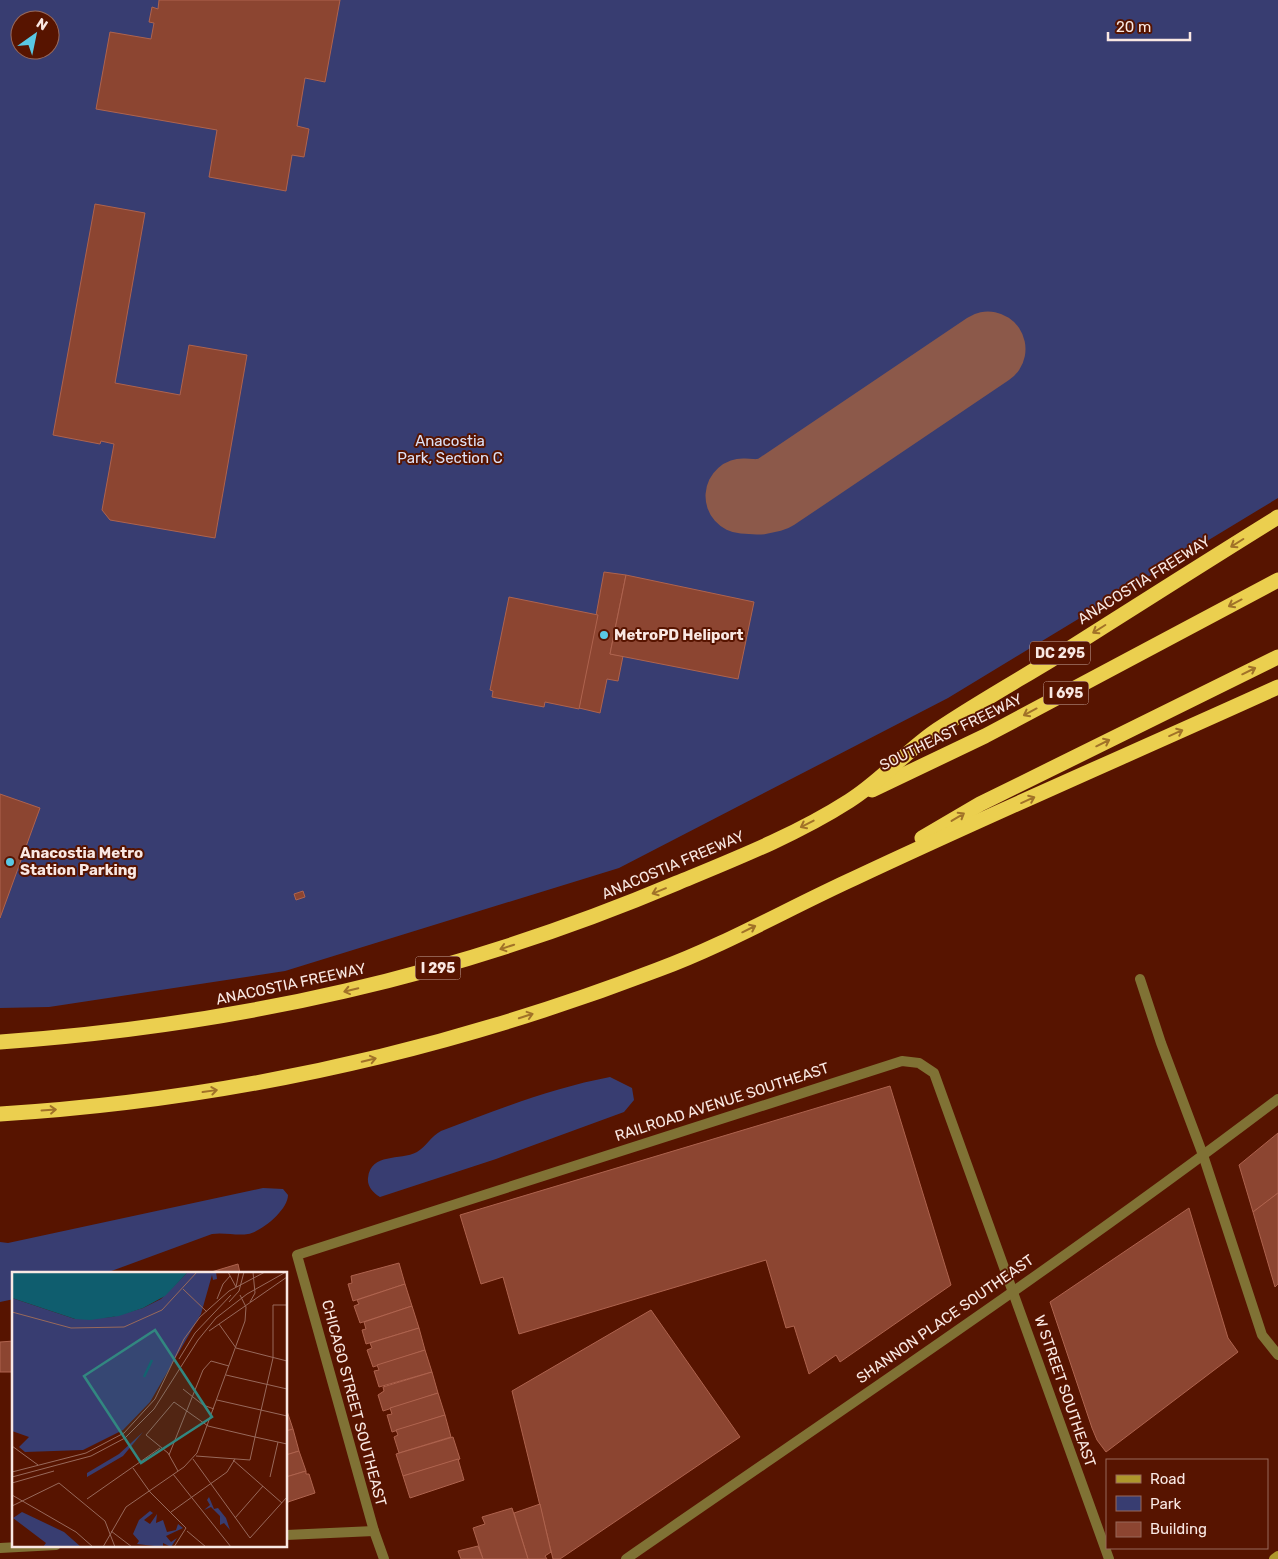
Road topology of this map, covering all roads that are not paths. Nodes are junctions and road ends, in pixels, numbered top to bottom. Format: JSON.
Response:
{"nodes":[{"id":1,"x":1278,"y":517,"type":"edge"},
{"id":2,"x":1278,"y":580,"type":"edge"},
{"id":3,"x":1278,"y":657,"type":"edge"},
{"id":4,"x":1278,"y":687,"type":"edge"},
{"id":5,"x":850,"y":800,"type":"junction"},
{"id":6,"x":856,"y":877,"type":"junction"},
{"id":7,"x":1140,"y":979,"type":"dead end"},
{"id":8,"x":0,"y":1042,"type":"edge"},
{"id":9,"x":1278,"y":1099,"type":"edge"},
{"id":10,"x":0,"y":1114,"type":"edge"},
{"id":11,"x":1203,"y":1155,"type":"junction"},
{"id":12,"x":297,"y":1255,"type":"joint"},
{"id":13,"x":1014,"y":1290,"type":"junction"},
{"id":14,"x":1278,"y":1355,"type":"edge"},
{"id":15,"x":374,"y":1531,"type":"junction"},
{"id":16,"x":288,"y":1535,"type":"edge"},
{"id":17,"x":37,"y":1546,"type":"edge"},
{"id":18,"x":0,"y":1548,"type":"edge"},
{"id":19,"x":1278,"y":1556,"type":"edge"},
{"id":20,"x":384,"y":1559,"type":"edge"},
{"id":21,"x":626,"y":1559,"type":"edge"},
{"id":22,"x":1108,"y":1559,"type":"edge"},
{"id":23,"x":1274,"y":1559,"type":"edge"}],
"edges":[{"from":1,"to":5,"type":"highway","name":"ANACOSTIA FREEWAY","number":"DC 295","one_way":true},
{"from":2,"to":5,"type":"highway","name":"SOUTHEAST FREEWAY","number":"I 695","one_way":true},
{"from":6,"to":3,"type":"highway","one_way":true},
{"from":6,"to":4,"type":"highway","one_way":true},
{"from":5,"to":8,"type":"highway","name":"ANACOSTIA FREEWAY","number":"I 295","one_way":true},
{"from":10,"to":6,"type":"highway","one_way":true},
{"from":7,"to":11,"type":"street"},
{"from":9,"to":11,"type":"street","name":"SHANNON PLACE SOUTHEAST"},
{"from":11,"to":13,"type":"street","name":"SHANNON PLACE SOUTHEAST"},
{"from":11,"to":14,"type":"street"},
{"from":12,"to":13,"type":"street","name":"RAILROAD AVENUE SOUTHEAST"},
{"from":12,"to":15,"type":"street","name":"CHICAGO STREET SOUTHEAST"},
{"from":13,"to":21,"type":"street","name":"SHANNON PLACE SOUTHEAST"},
{"from":13,"to":22,"type":"street","name":"W STREET SOUTHEAST"},
{"from":15,"to":16,"type":"street"},
{"from":15,"to":20,"type":"street","name":"CHICAGO STREET SOUTHEAST"},
{"from":17,"to":18,"type":"street"},
{"from":19,"to":23,"type":"main road"}]}
